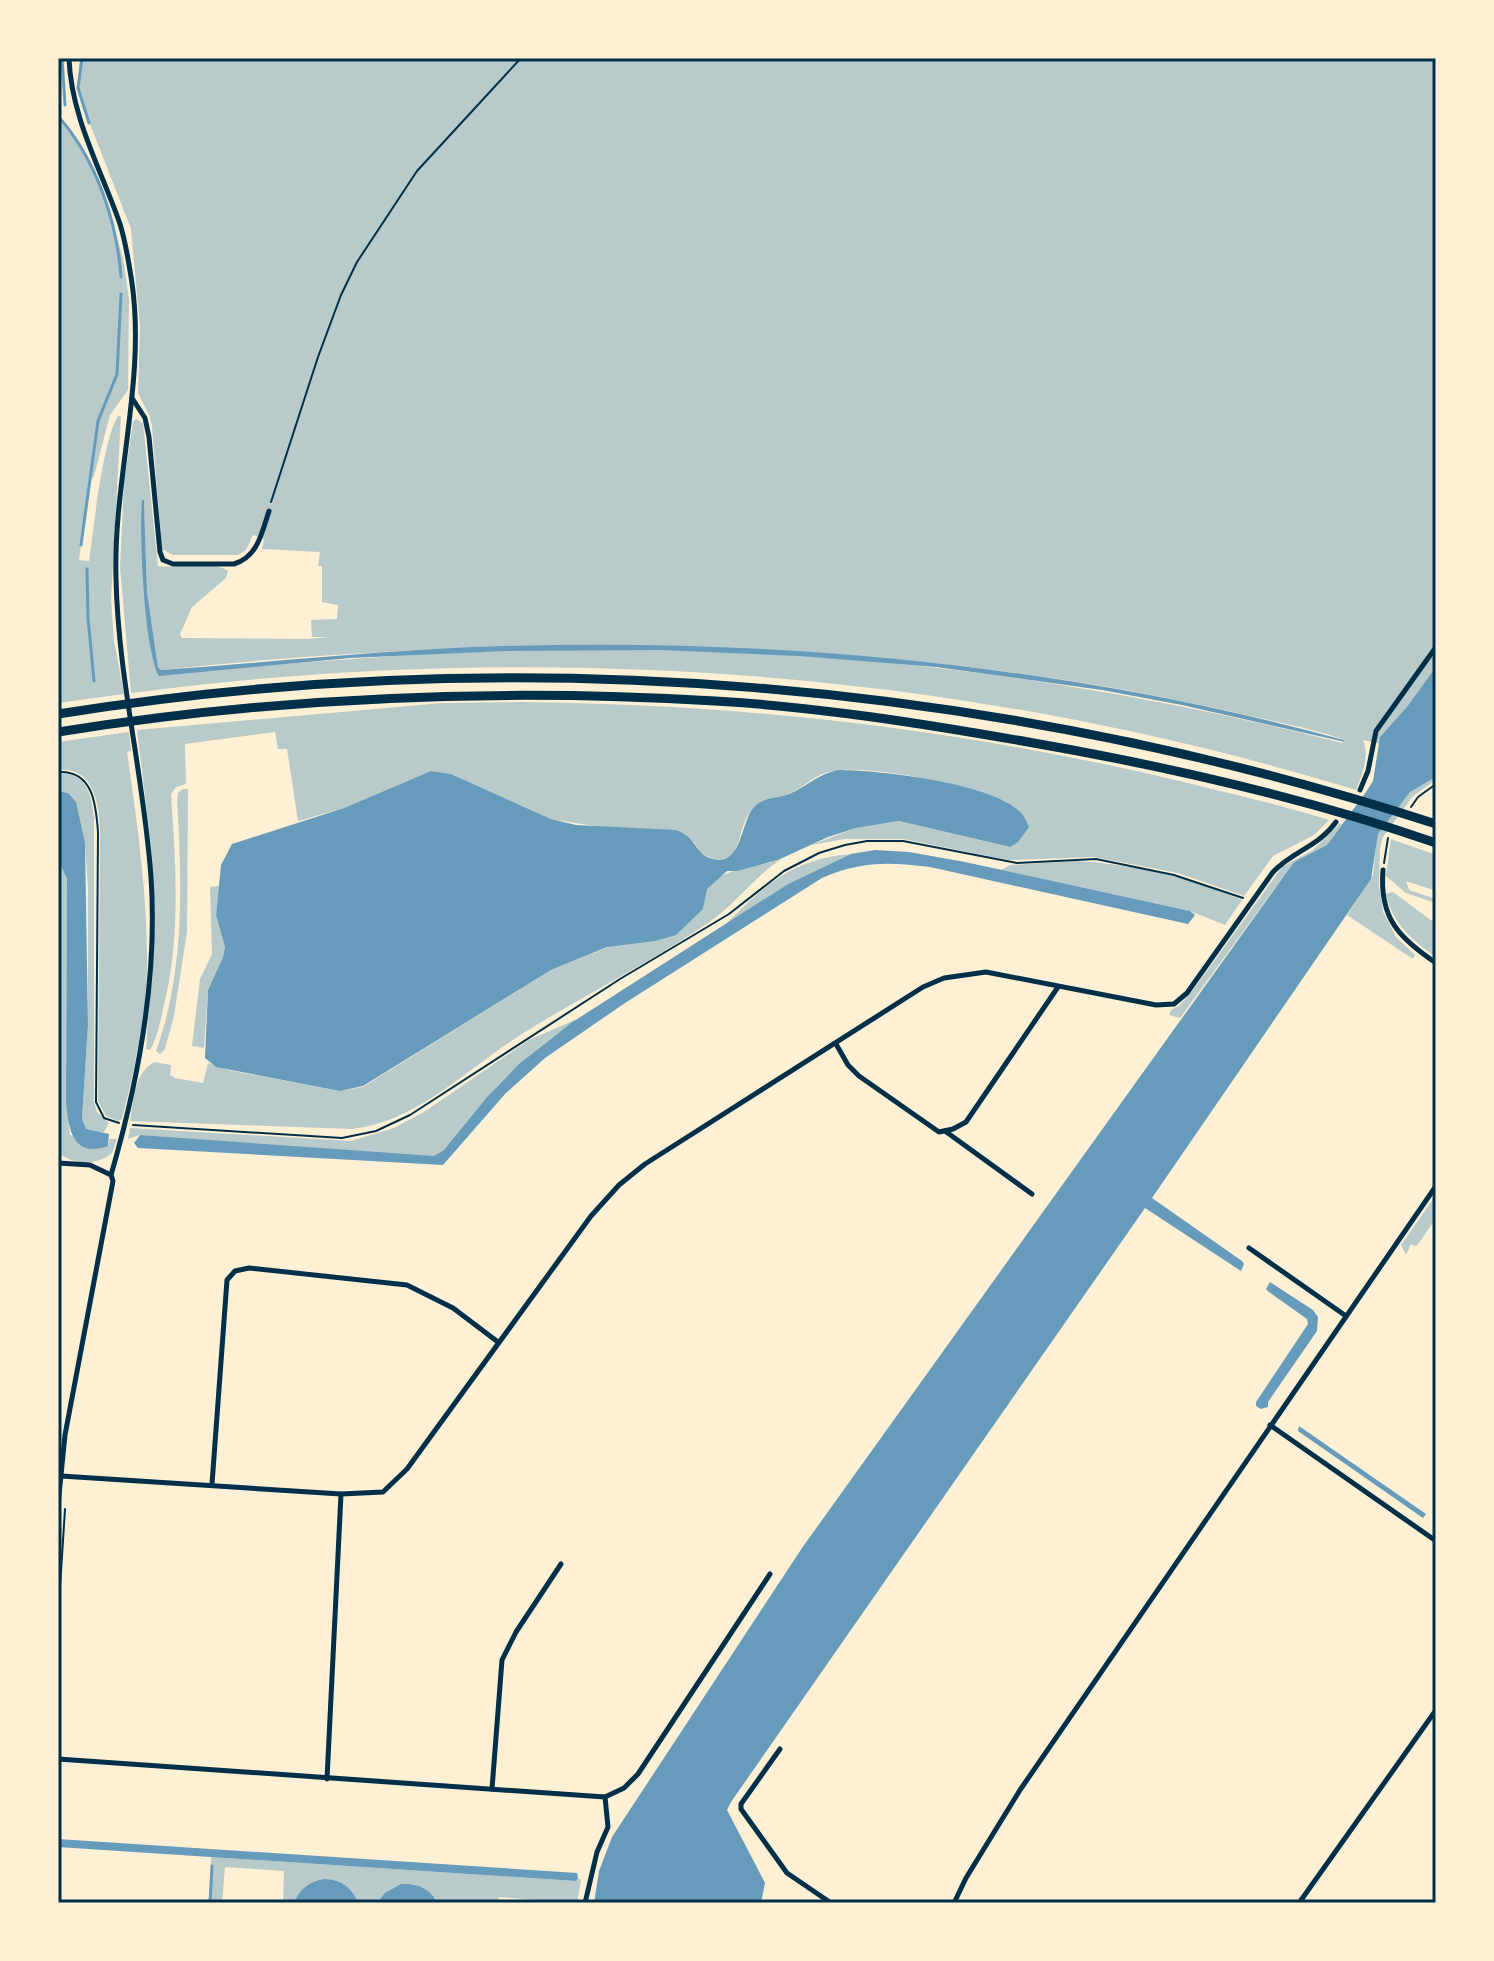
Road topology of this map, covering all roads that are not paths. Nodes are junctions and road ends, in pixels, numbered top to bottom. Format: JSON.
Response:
{"nodes":[{"id":1,"x":69,"y":58,"type":"edge"},
{"id":2,"x":132,"y":398,"type":"junction"},
{"id":3,"x":269,"y":511,"type":"road end"},
{"id":4,"x":1436,"y":647,"type":"edge"},
{"id":5,"x":58,"y":714,"type":"edge"},
{"id":6,"x":58,"y":732,"type":"edge"},
{"id":7,"x":1360,"y":790,"type":"dead end"},
{"id":8,"x":1336,"y":822,"type":"dead end"},
{"id":9,"x":1436,"y":824,"type":"edge"},
{"id":10,"x":1436,"y":843,"type":"edge"},
{"id":11,"x":1383,"y":870,"type":"road end"},
{"id":12,"x":1436,"y":963,"type":"edge"},
{"id":13,"x":1058,"y":987,"type":"junction"},
{"id":14,"x":836,"y":1044,"type":"junction"},
{"id":15,"x":944,"y":1131,"type":"junction"},
{"id":16,"x":58,"y":1163,"type":"edge"},
{"id":17,"x":111,"y":1175,"type":"junction"},
{"id":18,"x":1436,"y":1186,"type":"edge"},
{"id":19,"x":1032,"y":1194,"type":"dead end"},
{"id":20,"x":1249,"y":1248,"type":"dead end"},
{"id":21,"x":1346,"y":1316,"type":"junction"},
{"id":22,"x":498,"y":1342,"type":"junction"},
{"id":23,"x":1270,"y":1425,"type":"junction"},
{"id":24,"x":61,"y":1476,"type":"junction"},
{"id":25,"x":212,"y":1484,"type":"junction"},
{"id":26,"x":341,"y":1494,"type":"junction"},
{"id":27,"x":58,"y":1505,"type":"edge"},
{"id":28,"x":1436,"y":1541,"type":"edge"},
{"id":29,"x":561,"y":1564,"type":"dead end"},
{"id":30,"x":770,"y":1574,"type":"dead end"},
{"id":31,"x":1436,"y":1710,"type":"edge"},
{"id":32,"x":780,"y":1749,"type":"dead end"},
{"id":33,"x":58,"y":1759,"type":"edge"},
{"id":34,"x":327,"y":1779,"type":"junction"},
{"id":35,"x":492,"y":1789,"type":"junction"},
{"id":36,"x":605,"y":1797,"type":"junction"},
{"id":37,"x":585,"y":1903,"type":"edge"},
{"id":38,"x":831,"y":1903,"type":"edge"},
{"id":39,"x":954,"y":1903,"type":"edge"},
{"id":40,"x":1299,"y":1903,"type":"edge"}],
"edges":[{"from":1,"to":2,"type":"street"},
{"from":2,"to":3,"type":"street"},
{"from":2,"to":17,"type":"street"},
{"from":4,"to":7,"type":"street"},
{"from":5,"to":9,"type":"highway"},
{"from":6,"to":10,"type":"highway"},
{"from":8,"to":13,"type":"street"},
{"from":11,"to":12,"type":"street"},
{"from":13,"to":14,"type":"street"},
{"from":13,"to":15,"type":"street"},
{"from":14,"to":15,"type":"street"},
{"from":14,"to":22,"type":"street"},
{"from":15,"to":19,"type":"street"},
{"from":16,"to":17,"type":"street"},
{"from":17,"to":24,"type":"street"},
{"from":18,"to":21,"type":"street"},
{"from":20,"to":21,"type":"street"},
{"from":21,"to":23,"type":"street"},
{"from":22,"to":25,"type":"street"},
{"from":22,"to":26,"type":"street"},
{"from":23,"to":28,"type":"street"},
{"from":23,"to":39,"type":"street"},
{"from":24,"to":25,"type":"street"},
{"from":24,"to":27,"type":"street"},
{"from":25,"to":26,"type":"street"},
{"from":26,"to":34,"type":"street"},
{"from":29,"to":35,"type":"street"},
{"from":30,"to":36,"type":"street"},
{"from":31,"to":40,"type":"street"},
{"from":32,"to":38,"type":"street"},
{"from":33,"to":34,"type":"street"},
{"from":34,"to":35,"type":"street"},
{"from":35,"to":36,"type":"street"},
{"from":36,"to":37,"type":"street"}]}
